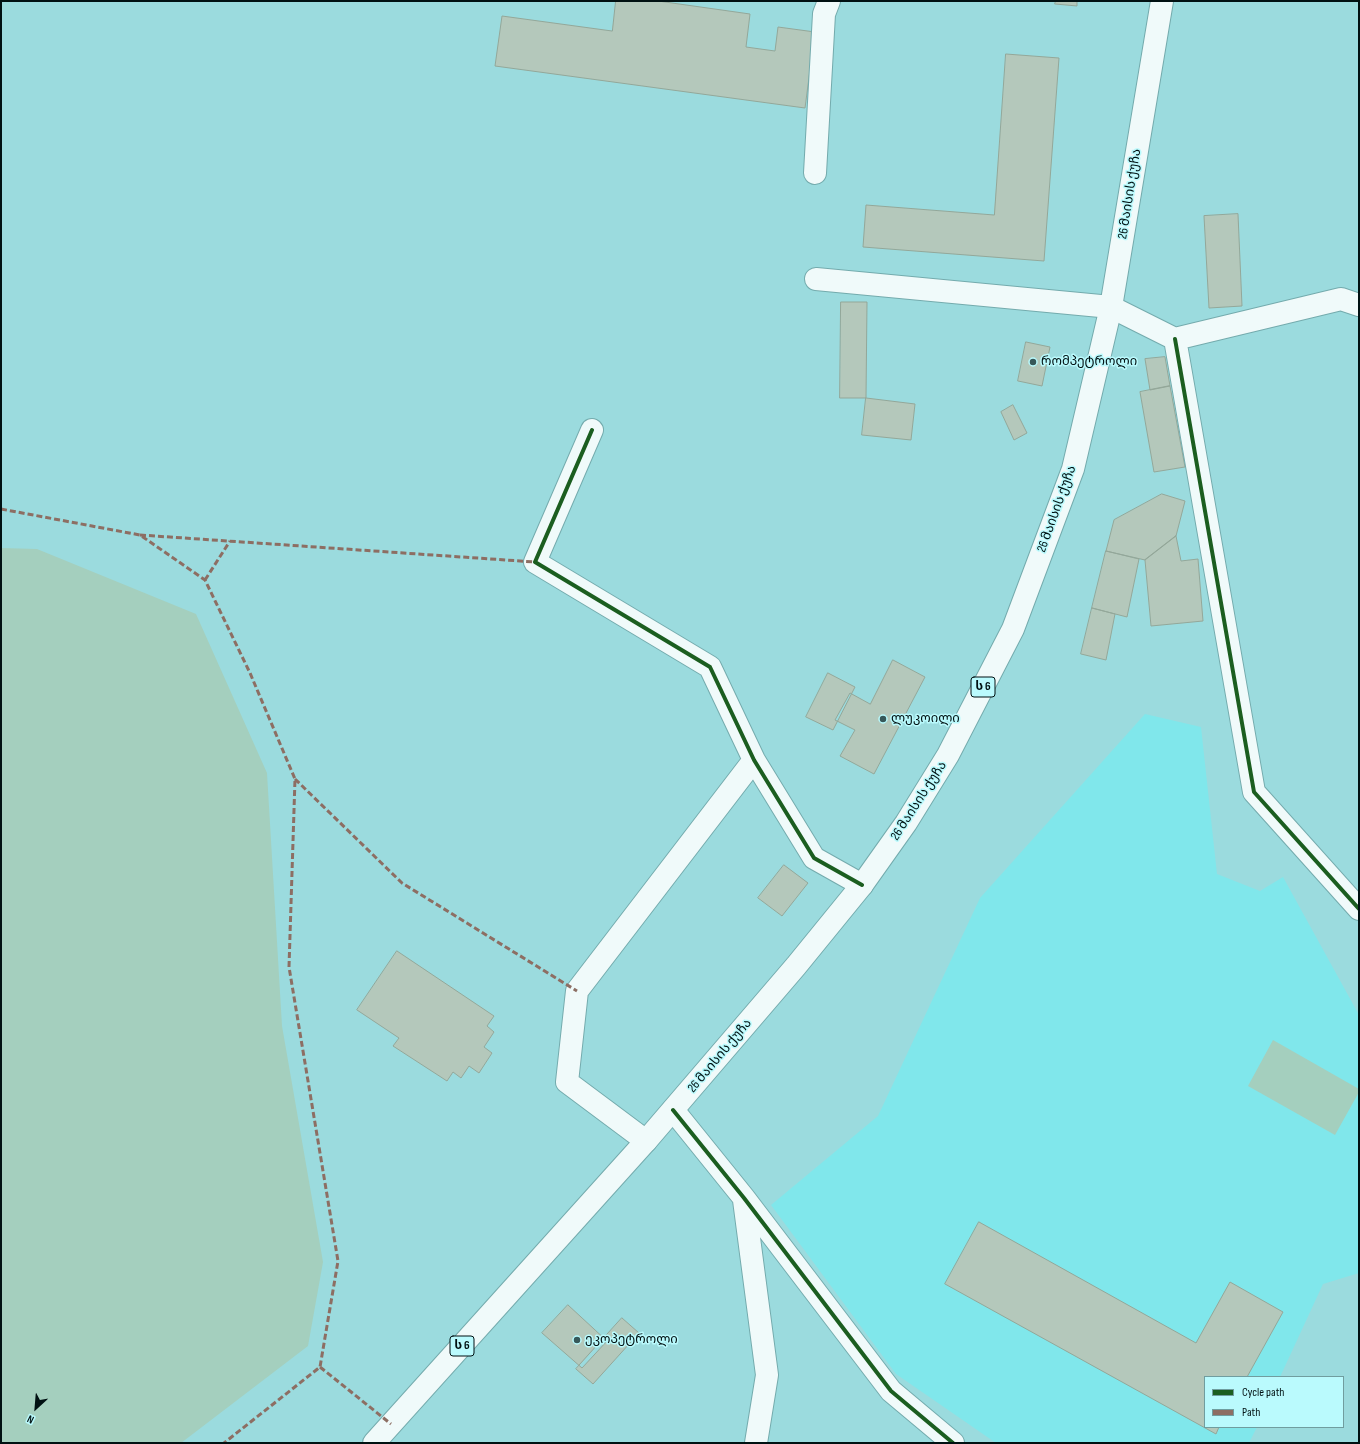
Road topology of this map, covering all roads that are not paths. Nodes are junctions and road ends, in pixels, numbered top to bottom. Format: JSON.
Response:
{"nodes":[{"id":1,"x":829,"y":1,"type":"edge"},
{"id":2,"x":1162,"y":1,"type":"edge"},
{"id":3,"x":814,"y":173,"type":"dead end"},
{"id":4,"x":816,"y":279,"type":"dead end"},
{"id":5,"x":1359,"y":305,"type":"edge"},
{"id":6,"x":1111,"y":307,"type":"junction"},
{"id":7,"x":1175,"y":338,"type":"junction"},
{"id":8,"x":592,"y":430,"type":"dead end"},
{"id":9,"x":754,"y":760,"type":"junction"},
{"id":10,"x":862,"y":885,"type":"junction"},
{"id":11,"x":1359,"y":909,"type":"edge"},
{"id":12,"x":673,"y":1110,"type":"junction"},
{"id":13,"x":646,"y":1141,"type":"junction"},
{"id":14,"x":744,"y":1198,"type":"junction"},
{"id":15,"x":374,"y":1443,"type":"edge"},
{"id":16,"x":756,"y":1443,"type":"edge"},
{"id":17,"x":954,"y":1443,"type":"edge"}],
"edges":[{"from":1,"to":3,"type":"main road"},
{"from":2,"to":6,"type":"main road","name":"26 მაისის ქუჩა","number":"ს 6"},
{"from":4,"to":6,"type":"main road"},
{"from":5,"to":7,"type":"main road"},
{"from":6,"to":7,"type":"main road"},
{"from":6,"to":10,"type":"main road","name":"26 მაისის ქუჩა","number":"ს 6"},
{"from":7,"to":11,"type":"main road"},
{"from":8,"to":9,"type":"main road"},
{"from":9,"to":10,"type":"main road"},
{"from":9,"to":13,"type":"main road"},
{"from":10,"to":12,"type":"main road","name":"26 მაისის ქუჩა","number":"ს 6"},
{"from":12,"to":13,"type":"main road","name":"26 მაისის ქუჩა","number":"ს 6"},
{"from":12,"to":14,"type":"main road"},
{"from":13,"to":15,"type":"main road","name":"26 მაისის ქუჩა","number":"ს 6"},
{"from":14,"to":16,"type":"main road"},
{"from":14,"to":17,"type":"main road"}]}
